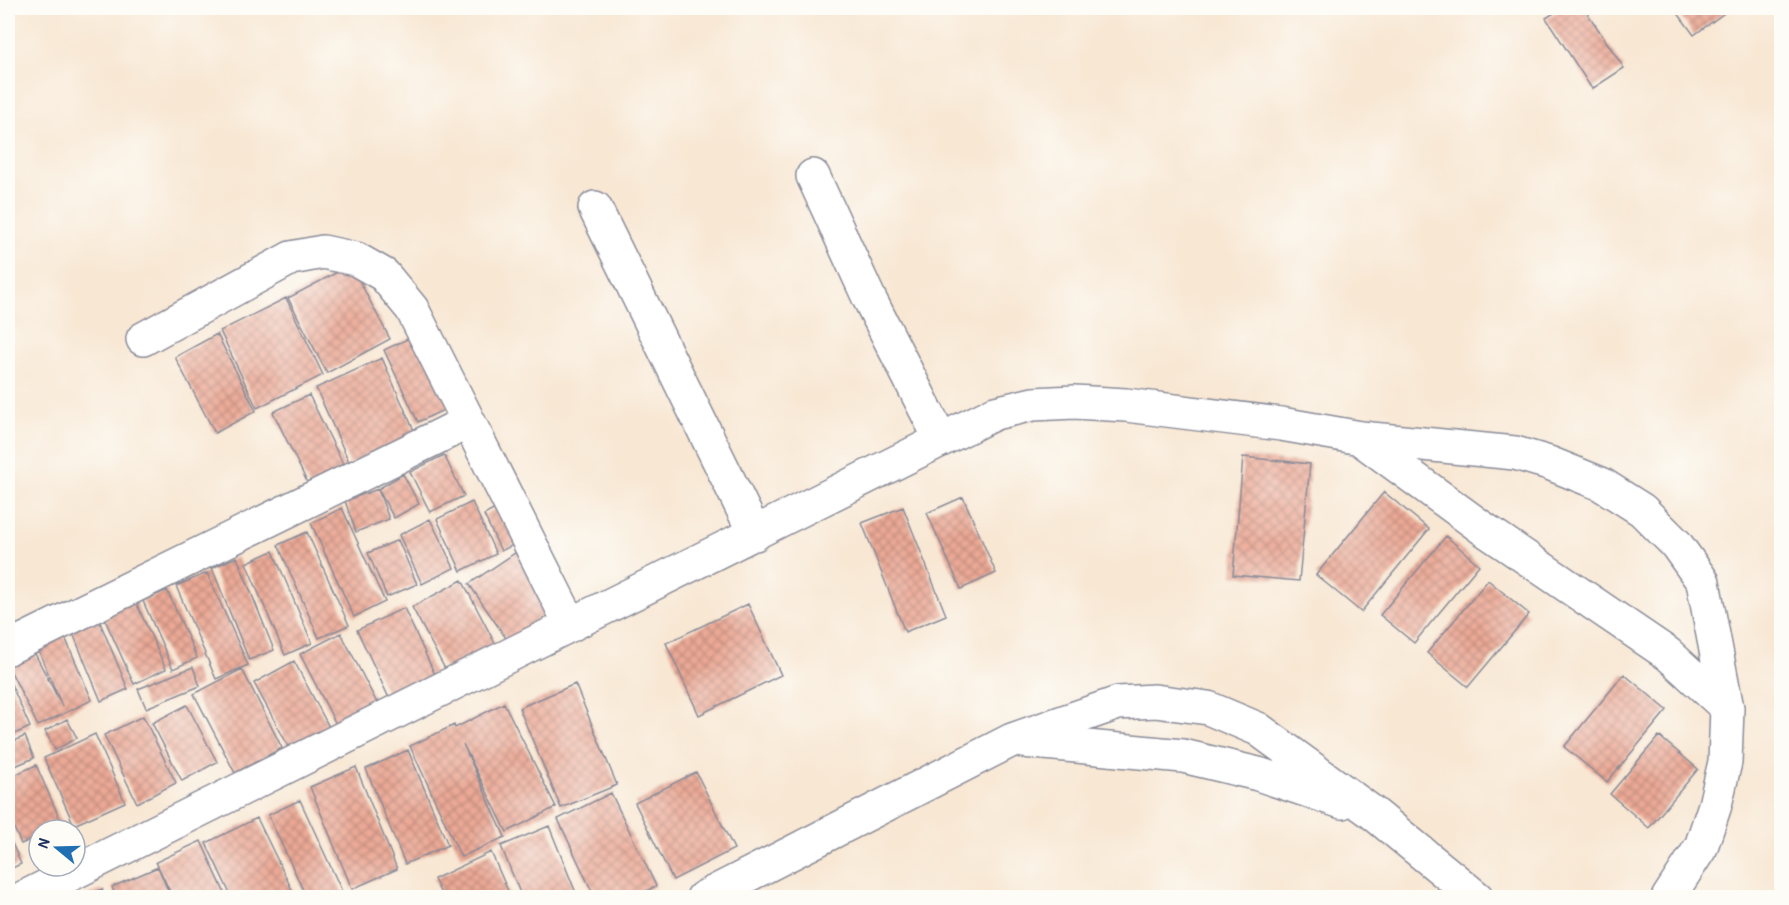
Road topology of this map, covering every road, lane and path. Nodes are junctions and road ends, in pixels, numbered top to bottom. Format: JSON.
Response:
{"nodes":[{"id":1,"x":813,"y":176,"type":"dead end"},
{"id":2,"x":595,"y":208,"type":"dead end"},
{"id":3,"x":144,"y":339,"type":"dead end"},
{"id":4,"x":468,"y":422,"type":"junction"},
{"id":5,"x":1361,"y":438,"type":"junction"},
{"id":6,"x":941,"y":440,"type":"junction"},
{"id":7,"x":755,"y":534,"type":"junction"},
{"id":8,"x":571,"y":625,"type":"junction"},
{"id":9,"x":8,"y":648,"type":"edge"},
{"id":10,"x":1727,"y":708,"type":"junction"},
{"id":11,"x":1012,"y":740,"type":"junction"},
{"id":12,"x":1373,"y":813,"type":"junction"},
{"id":13,"x":23,"y":897,"type":"edge"},
{"id":14,"x":703,"y":897,"type":"edge"},
{"id":15,"x":1477,"y":897,"type":"edge"},
{"id":16,"x":1668,"y":897,"type":"edge"}],
"edges":[{"from":1,"to":6,"type":"street"},
{"from":2,"to":7,"type":"street"},
{"from":3,"to":4,"type":"street"},
{"from":4,"to":8,"type":"street"},
{"from":4,"to":9,"type":"street"},
{"from":5,"to":6,"type":"street"},
{"from":5,"to":10,"type":"street"},
{"from":5,"to":10,"type":"street"},
{"from":6,"to":7,"type":"street"},
{"from":7,"to":8,"type":"street"},
{"from":8,"to":13,"type":"street"},
{"from":10,"to":16,"type":"street"},
{"from":11,"to":12,"type":"street"},
{"from":11,"to":12,"type":"street"},
{"from":11,"to":14,"type":"street"},
{"from":12,"to":15,"type":"street"}]}
